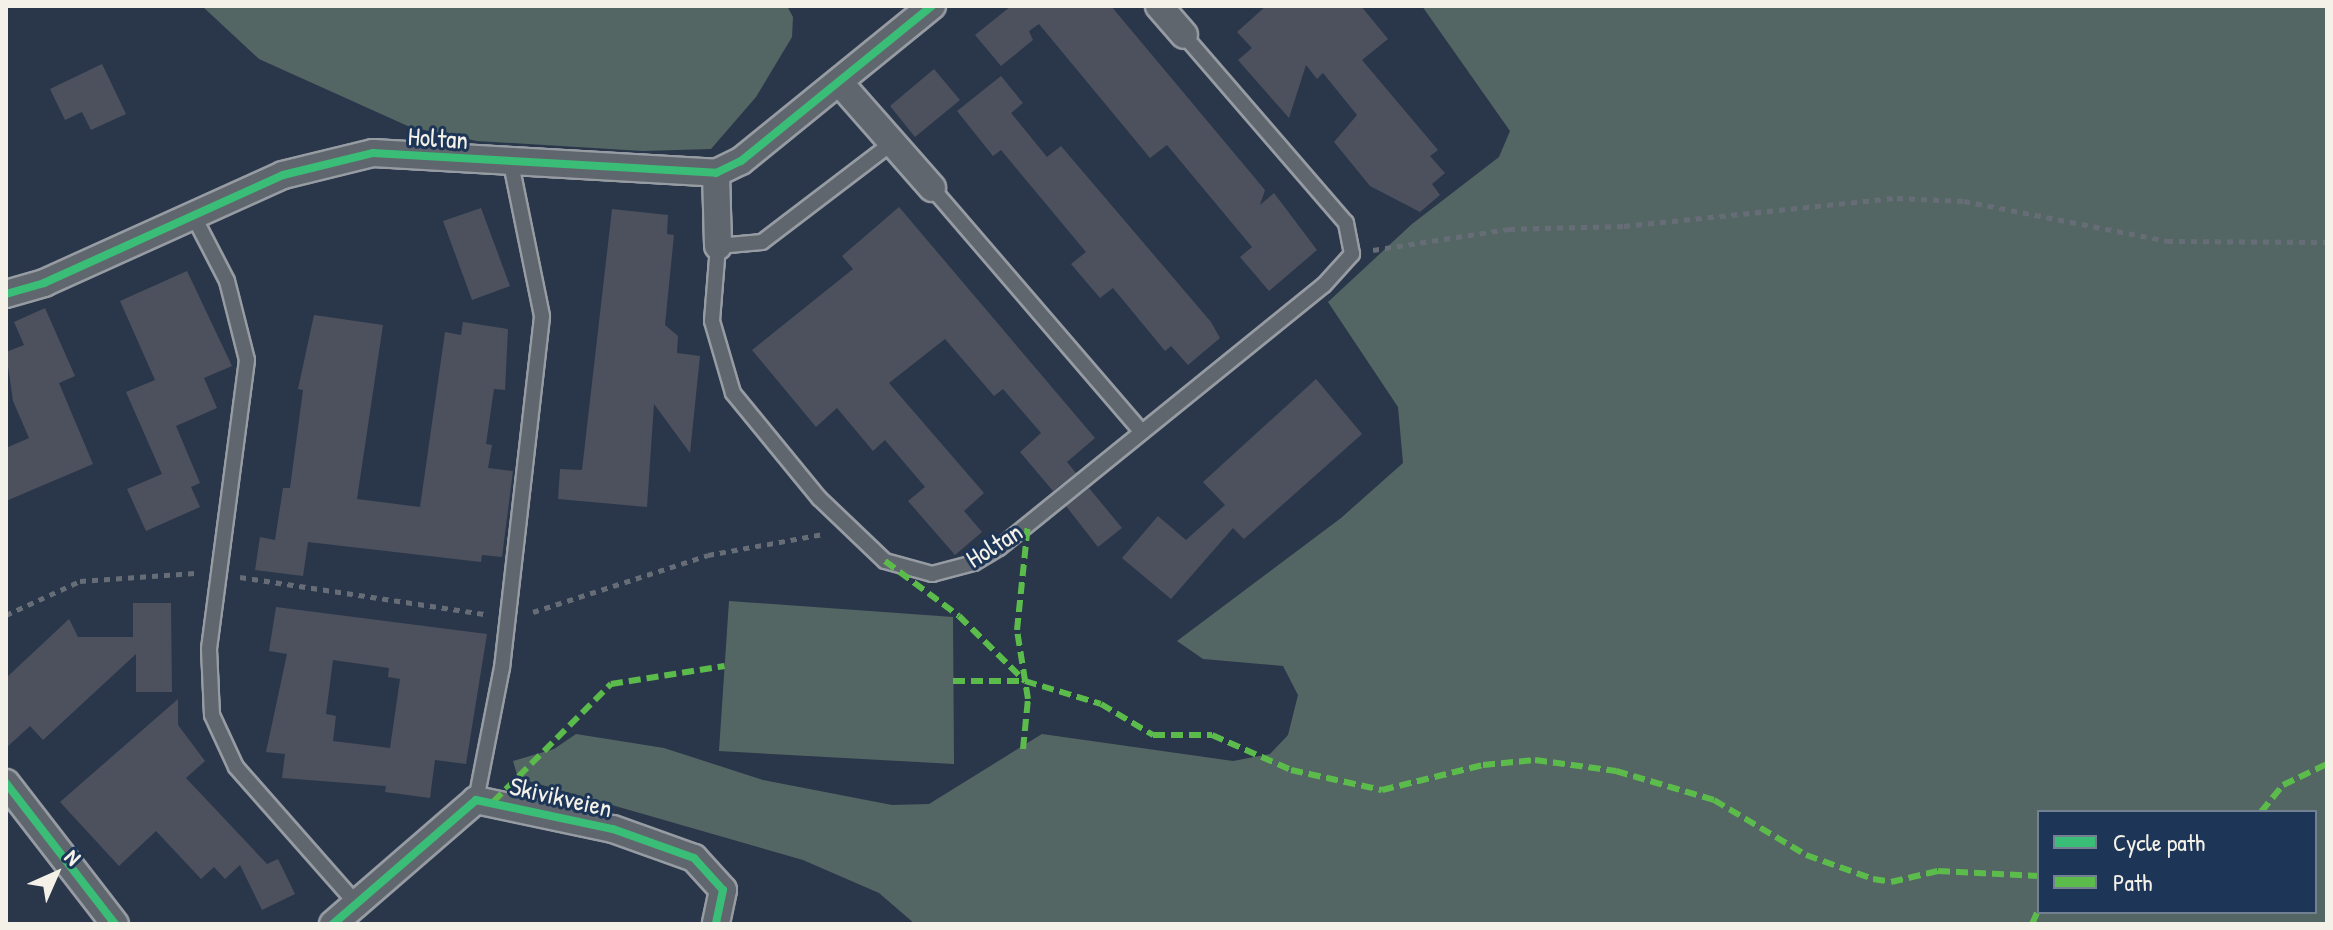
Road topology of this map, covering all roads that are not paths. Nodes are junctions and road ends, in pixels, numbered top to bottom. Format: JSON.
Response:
{"nodes":[{"id":1,"x":932,"y":6,"type":"edge"},
{"id":2,"x":1159,"y":6,"type":"edge"},
{"id":3,"x":1184,"y":35,"type":"joint"},
{"id":4,"x":839,"y":82,"type":"junction"},
{"id":5,"x":892,"y":143,"type":"junction"},
{"id":6,"x":511,"y":163,"type":"junction"},
{"id":7,"x":716,"y":173,"type":"junction"},
{"id":8,"x":932,"y":188,"type":"joint"},
{"id":9,"x":193,"y":215,"type":"junction"},
{"id":10,"x":718,"y":246,"type":"junction"},
{"id":11,"x":6,"y":294,"type":"edge"},
{"id":12,"x":1141,"y":431,"type":"junction"},
{"id":13,"x":6,"y":783,"type":"edge"},
{"id":14,"x":476,"y":800,"type":"junction"},
{"id":15,"x":356,"y":903,"type":"junction"},
{"id":16,"x":115,"y":924,"type":"edge"},
{"id":17,"x":333,"y":924,"type":"edge"},
{"id":18,"x":716,"y":924,"type":"edge"}],
"edges":[{"from":1,"to":4,"type":"street"},
{"from":2,"to":3,"type":"street"},
{"from":3,"to":12,"type":"lane","name":"Holtan"},
{"from":4,"to":5,"type":"street"},
{"from":4,"to":7,"type":"street"},
{"from":5,"to":8,"type":"street"},
{"from":5,"to":10,"type":"lane"},
{"from":6,"to":7,"type":"street","name":"Holtan"},
{"from":6,"to":9,"type":"street","name":"Holtan"},
{"from":6,"to":14,"type":"lane","name":"Skivikveien"},
{"from":7,"to":10,"type":"street","name":"Holtan"},
{"from":8,"to":12,"type":"lane"},
{"from":9,"to":11,"type":"street","name":"Holtan"},
{"from":9,"to":15,"type":"lane"},
{"from":10,"to":12,"type":"lane","name":"Holtan"},
{"from":13,"to":16,"type":"street"},
{"from":14,"to":15,"type":"street","name":"Skivikveien"},
{"from":14,"to":18,"type":"street","name":"Skivikveien"},
{"from":15,"to":17,"type":"street","name":"Skivikveien"}]}
